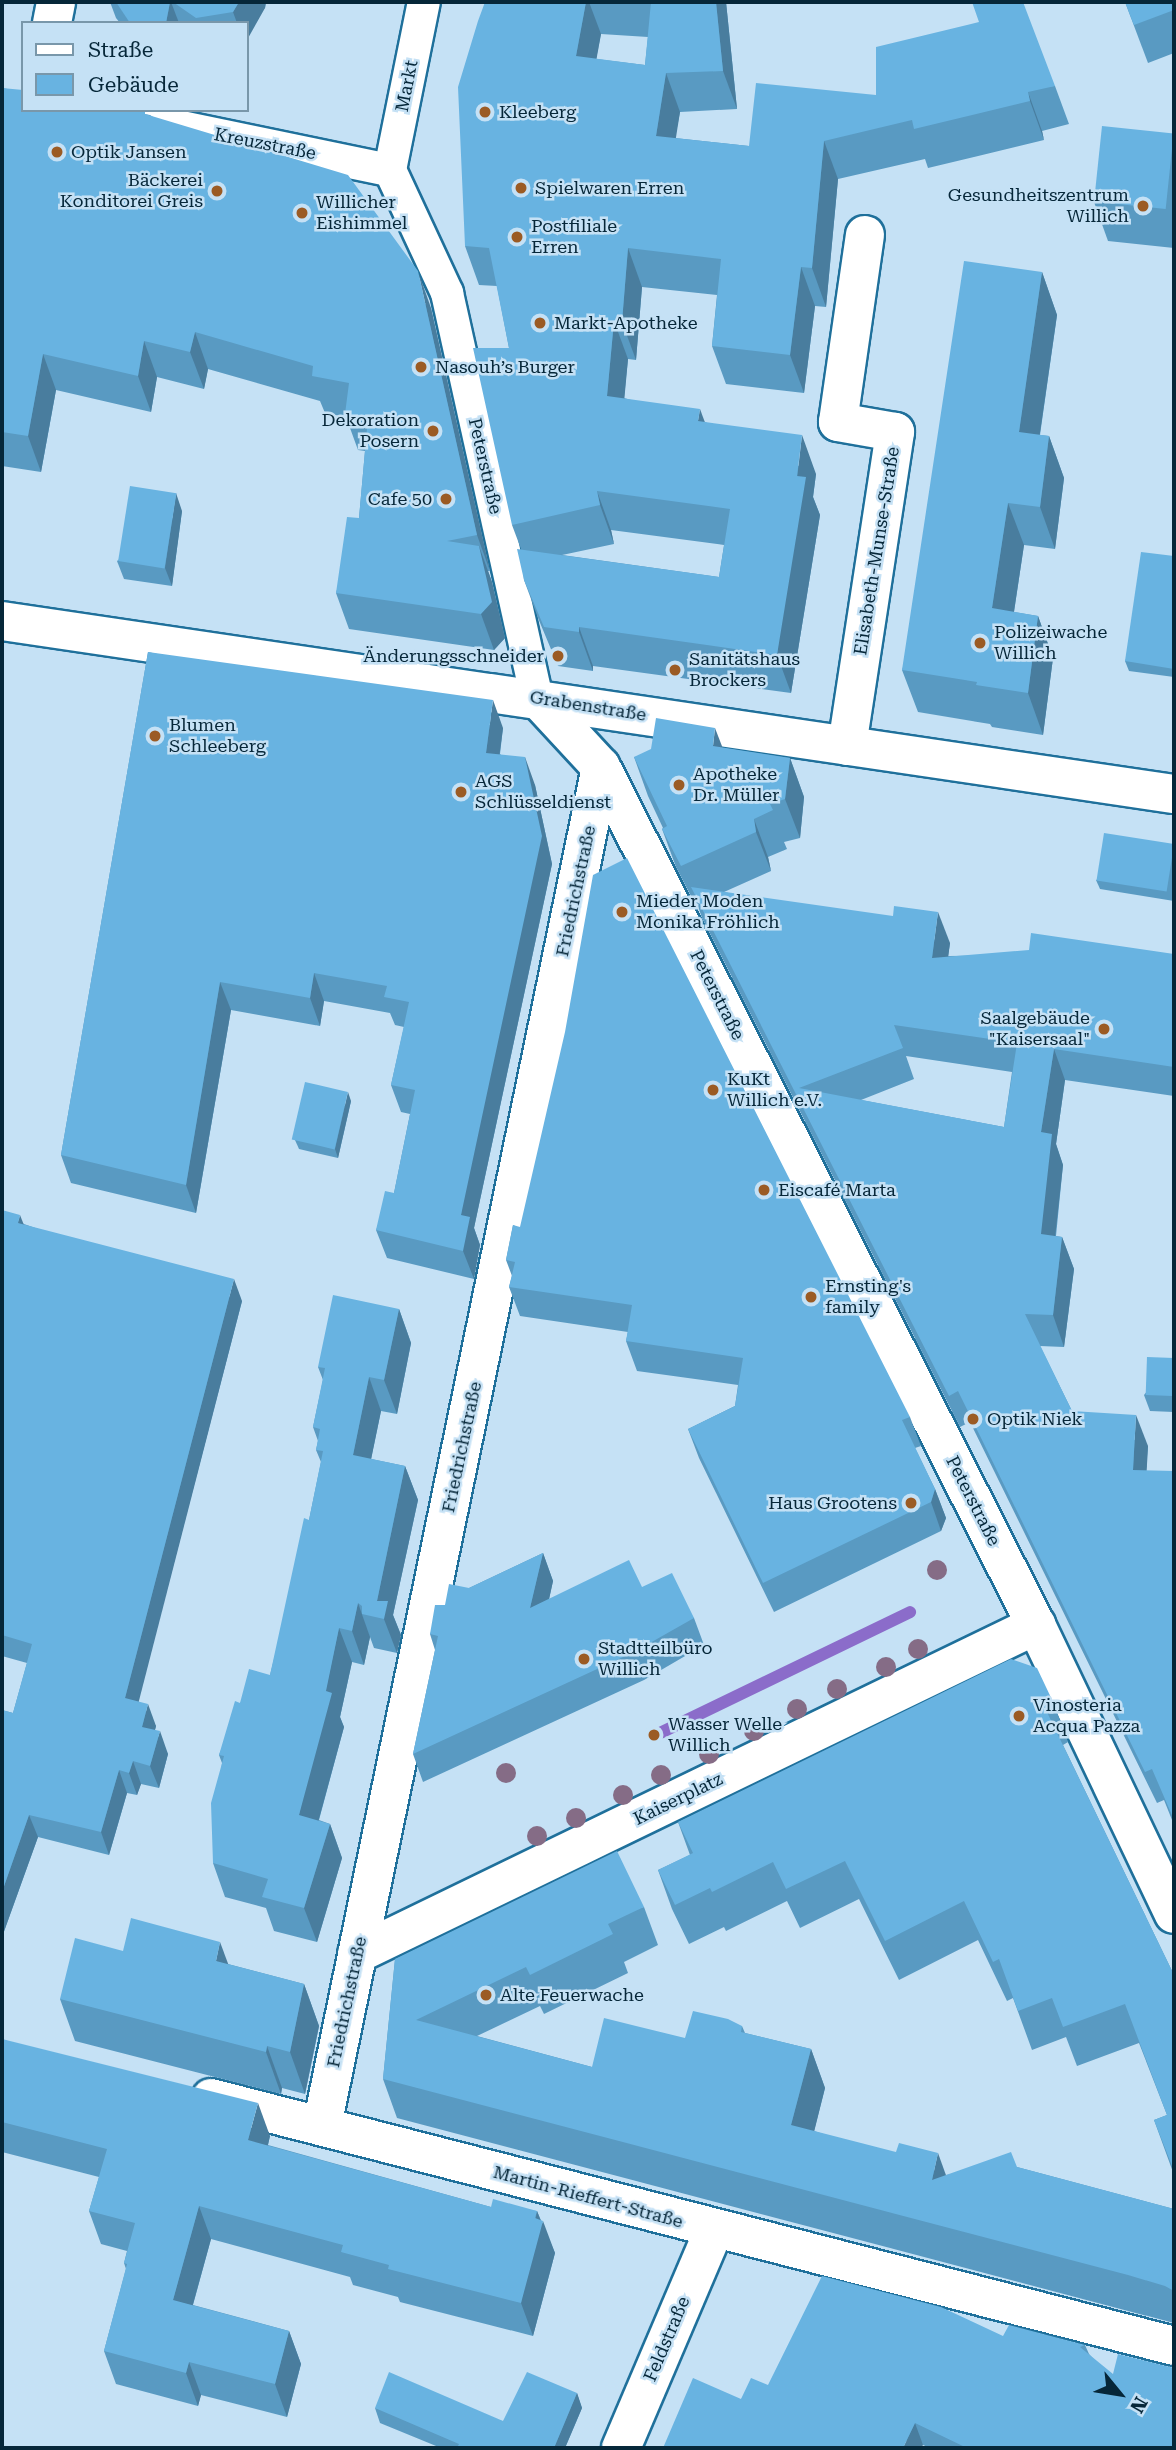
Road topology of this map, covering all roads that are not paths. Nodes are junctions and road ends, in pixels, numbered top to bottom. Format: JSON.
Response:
{"nodes":[{"id":1,"x":56,"y":2,"type":"edge"},
{"id":2,"x":424,"y":2,"type":"edge"},
{"id":3,"x":52,"y":21,"type":"edge"},
{"id":4,"x":109,"y":112,"type":"edge"},
{"id":5,"x":390,"y":170,"type":"junction"},
{"id":6,"x":865,"y":235,"type":"dead end"},
{"id":7,"x":2,"y":621,"type":"edge"},
{"id":8,"x":537,"y":698,"type":"junction"},
{"id":9,"x":847,"y":746,"type":"junction"},
{"id":10,"x":601,"y":767,"type":"junction"},
{"id":11,"x":1174,"y":794,"type":"edge"},
{"id":12,"x":1036,"y":1625,"type":"junction"},
{"id":13,"x":1174,"y":1914,"type":"edge"},
{"id":14,"x":357,"y":1954,"type":"junction"},
{"id":15,"x":175,"y":2089,"type":"edge"},
{"id":16,"x":322,"y":2126,"type":"junction"},
{"id":17,"x":714,"y":2230,"type":"junction"},
{"id":18,"x":1174,"y":2346,"type":"edge"},
{"id":19,"x":621,"y":2448,"type":"edge"}],
"edges":[{"from":1,"to":3,"type":"street"},
{"from":2,"to":5,"type":"street","name":"Markt"},
{"from":4,"to":5,"type":"street","name":"Kreuzstraße"},
{"from":5,"to":8,"type":"street","name":"Peterstraße"},
{"from":6,"to":9,"type":"street","name":"Elisabeth-Munse-Straße"},
{"from":7,"to":8,"type":"street","name":"Grabenstraße"},
{"from":8,"to":9,"type":"street","name":"Grabenstraße"},
{"from":8,"to":10,"type":"street","name":"Peterstraße"},
{"from":9,"to":11,"type":"street","name":"Grabenstraße"},
{"from":10,"to":12,"type":"street","name":"Peterstraße"},
{"from":10,"to":14,"type":"street","name":"Friedrichstraße"},
{"from":12,"to":13,"type":"street","name":"Peterstraße"},
{"from":12,"to":14,"type":"street","name":"Kaiserplatz"},
{"from":14,"to":16,"type":"street","name":"Friedrichstraße"},
{"from":15,"to":16,"type":"street","name":"Martin-Rieffert-Straße"},
{"from":16,"to":17,"type":"street","name":"Martin-Rieffert-Straße"},
{"from":17,"to":18,"type":"street","name":"Martin-Rieffert-Straße"},
{"from":17,"to":19,"type":"street","name":"Feldstraße"}]}
